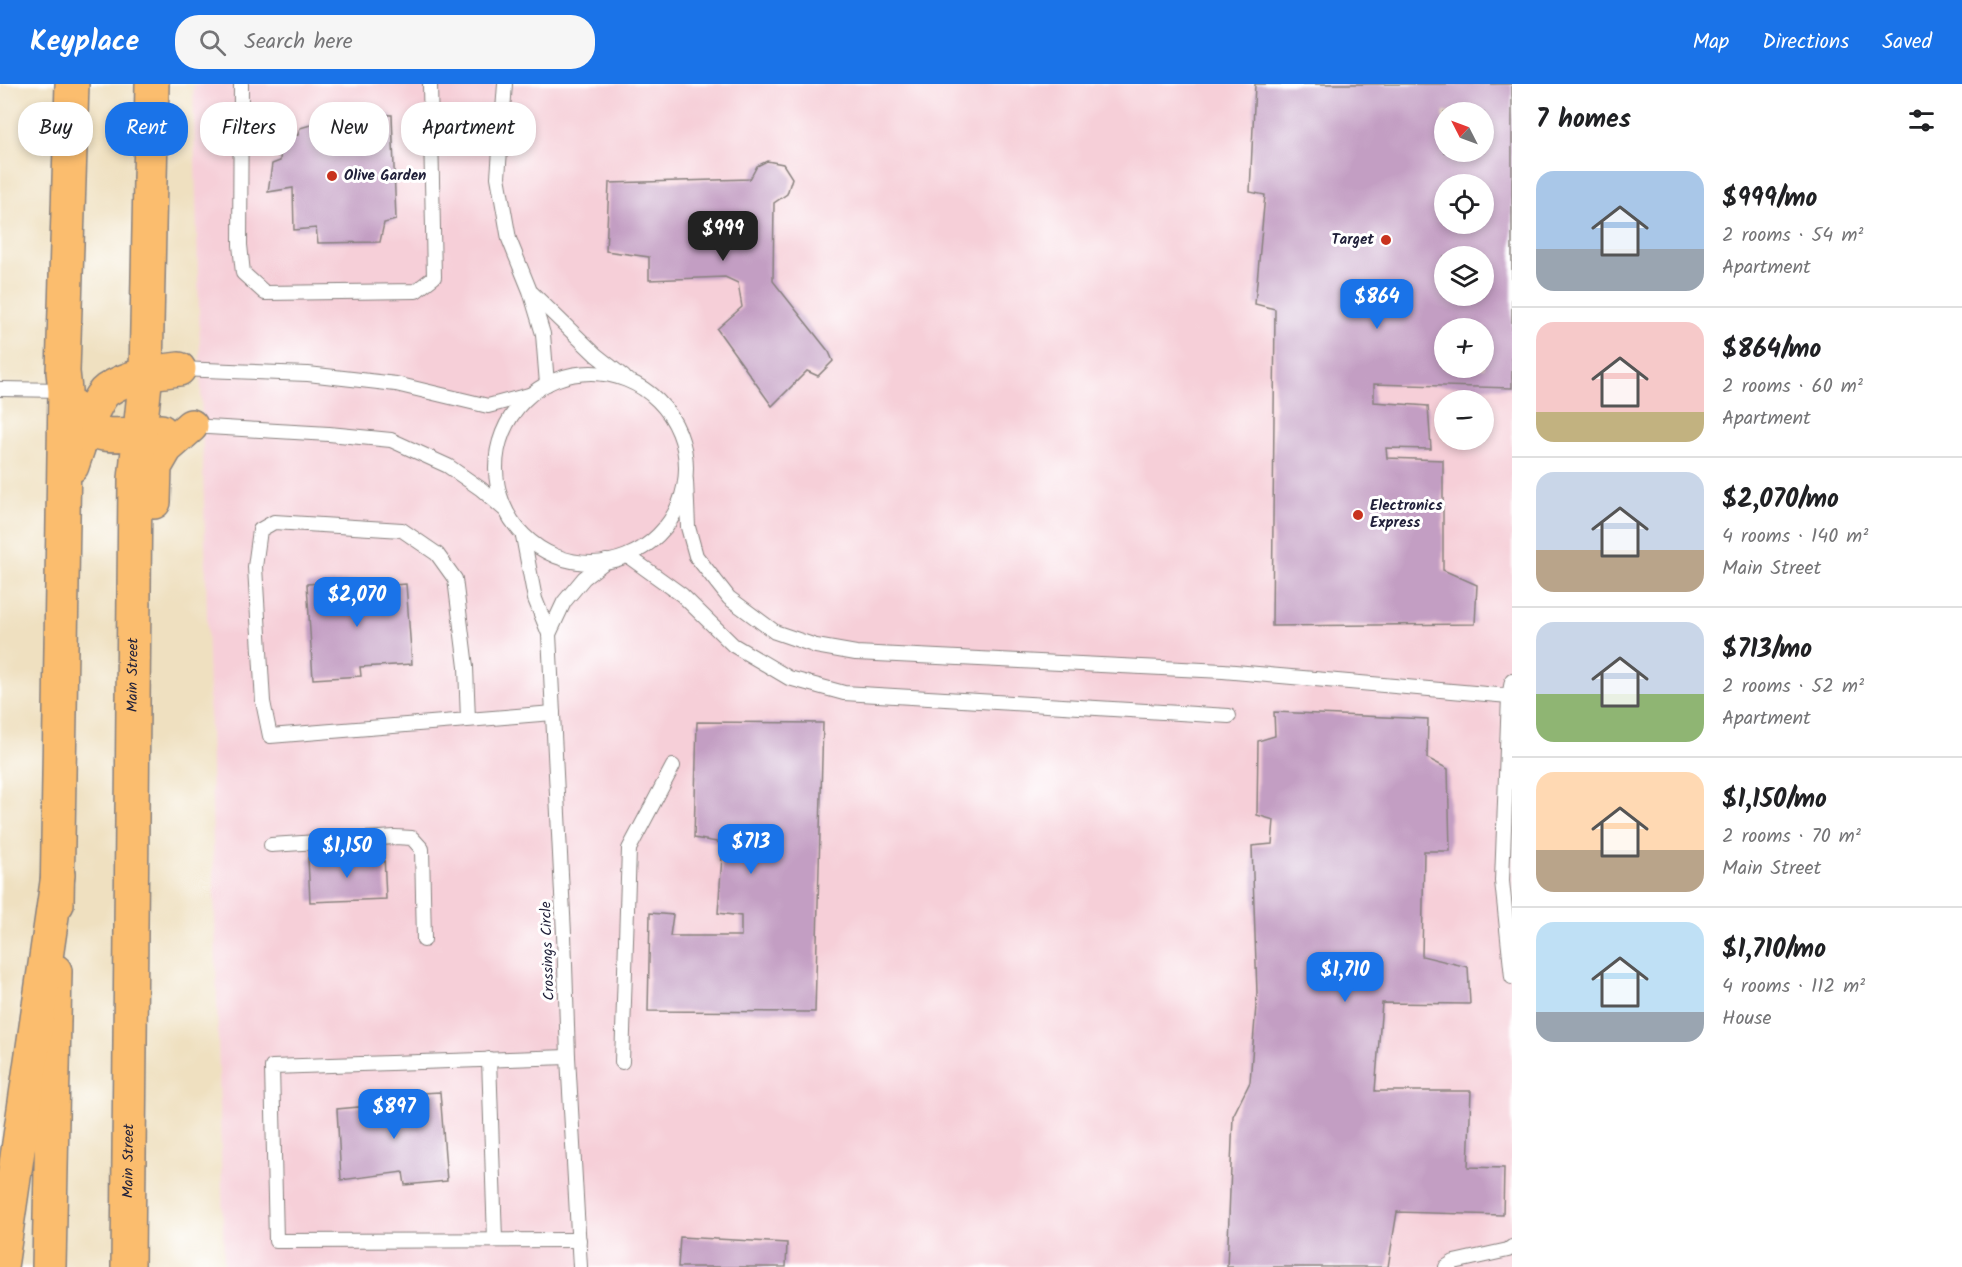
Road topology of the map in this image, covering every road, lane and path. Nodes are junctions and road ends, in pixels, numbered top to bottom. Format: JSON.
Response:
{"nodes":[{"id":1,"x":72,"y":84,"type":"edge"},
{"id":2,"x":152,"y":84,"type":"edge"},
{"id":3,"x":241,"y":84,"type":"edge"},
{"id":4,"x":430,"y":84,"type":"edge"},
{"id":5,"x":505,"y":84,"type":"edge"},
{"id":6,"x":530,"y":291,"type":"junction"},
{"id":7,"x":147,"y":306,"type":"junction"},
{"id":8,"x":179,"y":369,"type":"junction"},
{"id":9,"x":146,"y":373,"type":"junction"},
{"id":10,"x":626,"y":378,"type":"junction"},
{"id":11,"x":547,"y":384,"type":"junction"},
{"id":12,"x":0,"y":389,"type":"edge"},
{"id":13,"x":65,"y":390,"type":"junction"},
{"id":14,"x":529,"y":395,"type":"junction"},
{"id":15,"x":87,"y":423,"type":"junction"},
{"id":16,"x":191,"y":426,"type":"junction"},
{"id":17,"x":139,"y":434,"type":"junction"},
{"id":18,"x":686,"y":481,"type":"junction"},
{"id":19,"x":63,"y":492,"type":"junction"},
{"id":20,"x":504,"y":509,"type":"junction"},
{"id":21,"x":523,"y":536,"type":"junction"},
{"id":22,"x":628,"y":556,"type":"junction"},
{"id":23,"x":607,"y":560,"type":"junction"},
{"id":24,"x":549,"y":634,"type":"junction"},
{"id":25,"x":1512,"y":681,"type":"edge"},
{"id":26,"x":1509,"y":696,"type":"junction"},
{"id":27,"x":553,"y":713,"type":"junction"},
{"id":28,"x":1229,"y":716,"type":"dead end"},
{"id":29,"x":468,"y":720,"type":"junction"},
{"id":30,"x":673,"y":766,"type":"dead end"},
{"id":31,"x":271,"y":845,"type":"dead end"},
{"id":32,"x":58,"y":875,"type":"junction"},
{"id":33,"x":424,"y":940,"type":"dead end"},
{"id":34,"x":131,"y":941,"type":"junction"},
{"id":35,"x":1512,"y":977,"type":"edge"},
{"id":36,"x":568,"y":1058,"type":"junction"},
{"id":37,"x":489,"y":1059,"type":"junction"},
{"id":38,"x":622,"y":1062,"type":"dead end"},
{"id":39,"x":495,"y":1240,"type":"junction"},
{"id":40,"x":579,"y":1240,"type":"junction"},
{"id":41,"x":1512,"y":1247,"type":"edge"},
{"id":42,"x":1,"y":1267,"type":"edge"},
{"id":43,"x":49,"y":1267,"type":"edge"},
{"id":44,"x":128,"y":1267,"type":"edge"},
{"id":45,"x":580,"y":1267,"type":"edge"},
{"id":46,"x":1446,"y":1267,"type":"edge"}],
"edges":[{"from":1,"to":13,"type":"main road"},
{"from":2,"to":7,"type":"main road","name":"Main Street"},
{"from":3,"to":4,"type":"lane"},
{"from":5,"to":6,"type":"lane"},
{"from":6,"to":10,"type":"lane"},
{"from":6,"to":11,"type":"lane"},
{"from":7,"to":8,"type":"main road"},
{"from":7,"to":9,"type":"main road","name":"Main Street"},
{"from":8,"to":9,"type":"main road"},
{"from":8,"to":14,"type":"lane"},
{"from":9,"to":15,"type":"main road"},
{"from":9,"to":17,"type":"main road","name":"Main Street"},
{"from":10,"to":11,"type":"lane"},
{"from":10,"to":18,"type":"lane"},
{"from":11,"to":14,"type":"lane"},
{"from":12,"to":13,"type":"lane"},
{"from":13,"to":15,"type":"main road"},
{"from":13,"to":19,"type":"main road"},
{"from":14,"to":20,"type":"lane"},
{"from":15,"to":17,"type":"main road"},
{"from":15,"to":19,"type":"main road"},
{"from":16,"to":17,"type":"main road"},
{"from":16,"to":20,"type":"lane"},
{"from":16,"to":34,"type":"main road"},
{"from":17,"to":34,"type":"main road","name":"Main Street"},
{"from":18,"to":22,"type":"lane"},
{"from":18,"to":26,"type":"lane"},
{"from":19,"to":32,"type":"main road"},
{"from":20,"to":21,"type":"lane"},
{"from":21,"to":23,"type":"lane"},
{"from":21,"to":24,"type":"lane"},
{"from":22,"to":23,"type":"lane"},
{"from":22,"to":28,"type":"lane"},
{"from":23,"to":24,"type":"lane"},
{"from":24,"to":27,"type":"lane","name":"Crossings Circle"},
{"from":25,"to":26,"type":"lane"},
{"from":26,"to":35,"type":"lane"},
{"from":27,"to":29,"type":"lane"},
{"from":27,"to":36,"type":"lane","name":"Crossings Circle"},
{"from":29,"to":29,"type":"lane"},
{"from":30,"to":38,"type":"lane"},
{"from":31,"to":33,"type":"lane"},
{"from":32,"to":42,"type":"main road"},
{"from":32,"to":43,"type":"main road"},
{"from":34,"to":44,"type":"main road","name":"Main Street"},
{"from":36,"to":37,"type":"lane"},
{"from":36,"to":40,"type":"lane","name":"Crossings Circle"},
{"from":37,"to":39,"type":"lane"},
{"from":37,"to":39,"type":"lane"},
{"from":39,"to":40,"type":"lane"},
{"from":40,"to":45,"type":"lane","name":"Crossings Circle"},
{"from":41,"to":46,"type":"lane"}]}
